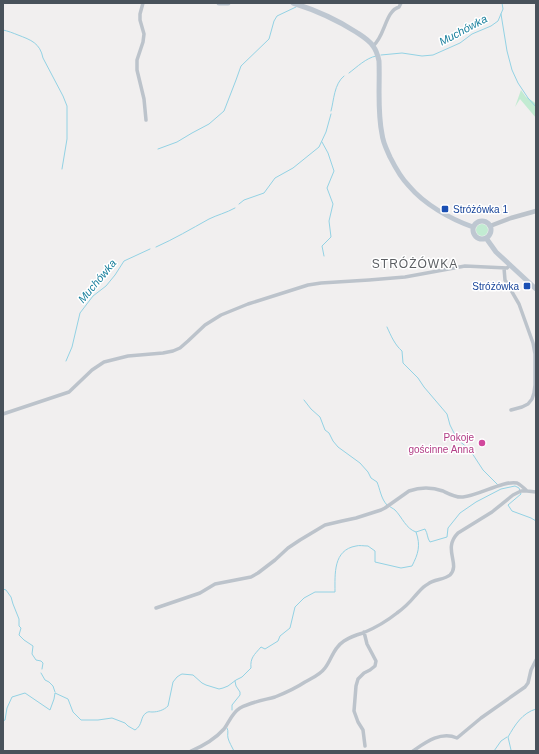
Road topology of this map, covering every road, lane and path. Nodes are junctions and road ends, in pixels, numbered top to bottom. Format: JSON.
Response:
{"nodes":[{"id":1,"x":143,"y":3,"type":"edge"},
{"id":2,"x":219,"y":3,"type":"edge"},
{"id":3,"x":228,"y":3,"type":"edge"},
{"id":4,"x":401,"y":3,"type":"edge"},
{"id":5,"x":296,"y":4,"type":"edge"},
{"id":6,"x":373,"y":46,"type":"junction"},
{"id":7,"x":146,"y":120,"type":"dead end"},
{"id":8,"x":536,"y":211,"type":"edge"},
{"id":9,"x":490,"y":226,"type":"junction"},
{"id":10,"x":473,"y":227,"type":"junction"},
{"id":11,"x":486,"y":238,"type":"junction"},
{"id":12,"x":510,"y":265,"type":"junction"},
{"id":13,"x":504,"y":268,"type":"junction"},
{"id":14,"x":536,"y":289,"type":"edge"},
{"id":15,"x":511,"y":410,"type":"dead end"},
{"id":16,"x":3,"y":414,"type":"edge"},
{"id":17,"x":527,"y":491,"type":"junction"},
{"id":18,"x":536,"y":492,"type":"edge"},
{"id":19,"x":156,"y":608,"type":"dead end"},
{"id":20,"x":364,"y":632,"type":"junction"},
{"id":21,"x":536,"y":660,"type":"edge"},
{"id":22,"x":365,"y":746,"type":"dead end"},
{"id":23,"x":191,"y":751,"type":"edge"},
{"id":24,"x":413,"y":751,"type":"edge"}],
"edges":[{"from":1,"to":7,"type":"street"},
{"from":2,"to":3,"type":"main road"},
{"from":4,"to":6,"type":"street"},
{"from":5,"to":6,"type":"main road"},
{"from":6,"to":10,"type":"main road"},
{"from":8,"to":9,"type":"street"},
{"from":9,"to":10,"type":"main road"},
{"from":9,"to":11,"type":"main road"},
{"from":10,"to":11,"type":"main road"},
{"from":11,"to":12,"type":"main road"},
{"from":12,"to":13,"type":"street"},
{"from":12,"to":14,"type":"main road"},
{"from":13,"to":15,"type":"street"},
{"from":13,"to":16,"type":"street"},
{"from":17,"to":18,"type":"street"},
{"from":17,"to":19,"type":"street"},
{"from":17,"to":20,"type":"street"},
{"from":20,"to":22,"type":"street"},
{"from":20,"to":23,"type":"street"},
{"from":21,"to":24,"type":"street"}]}
